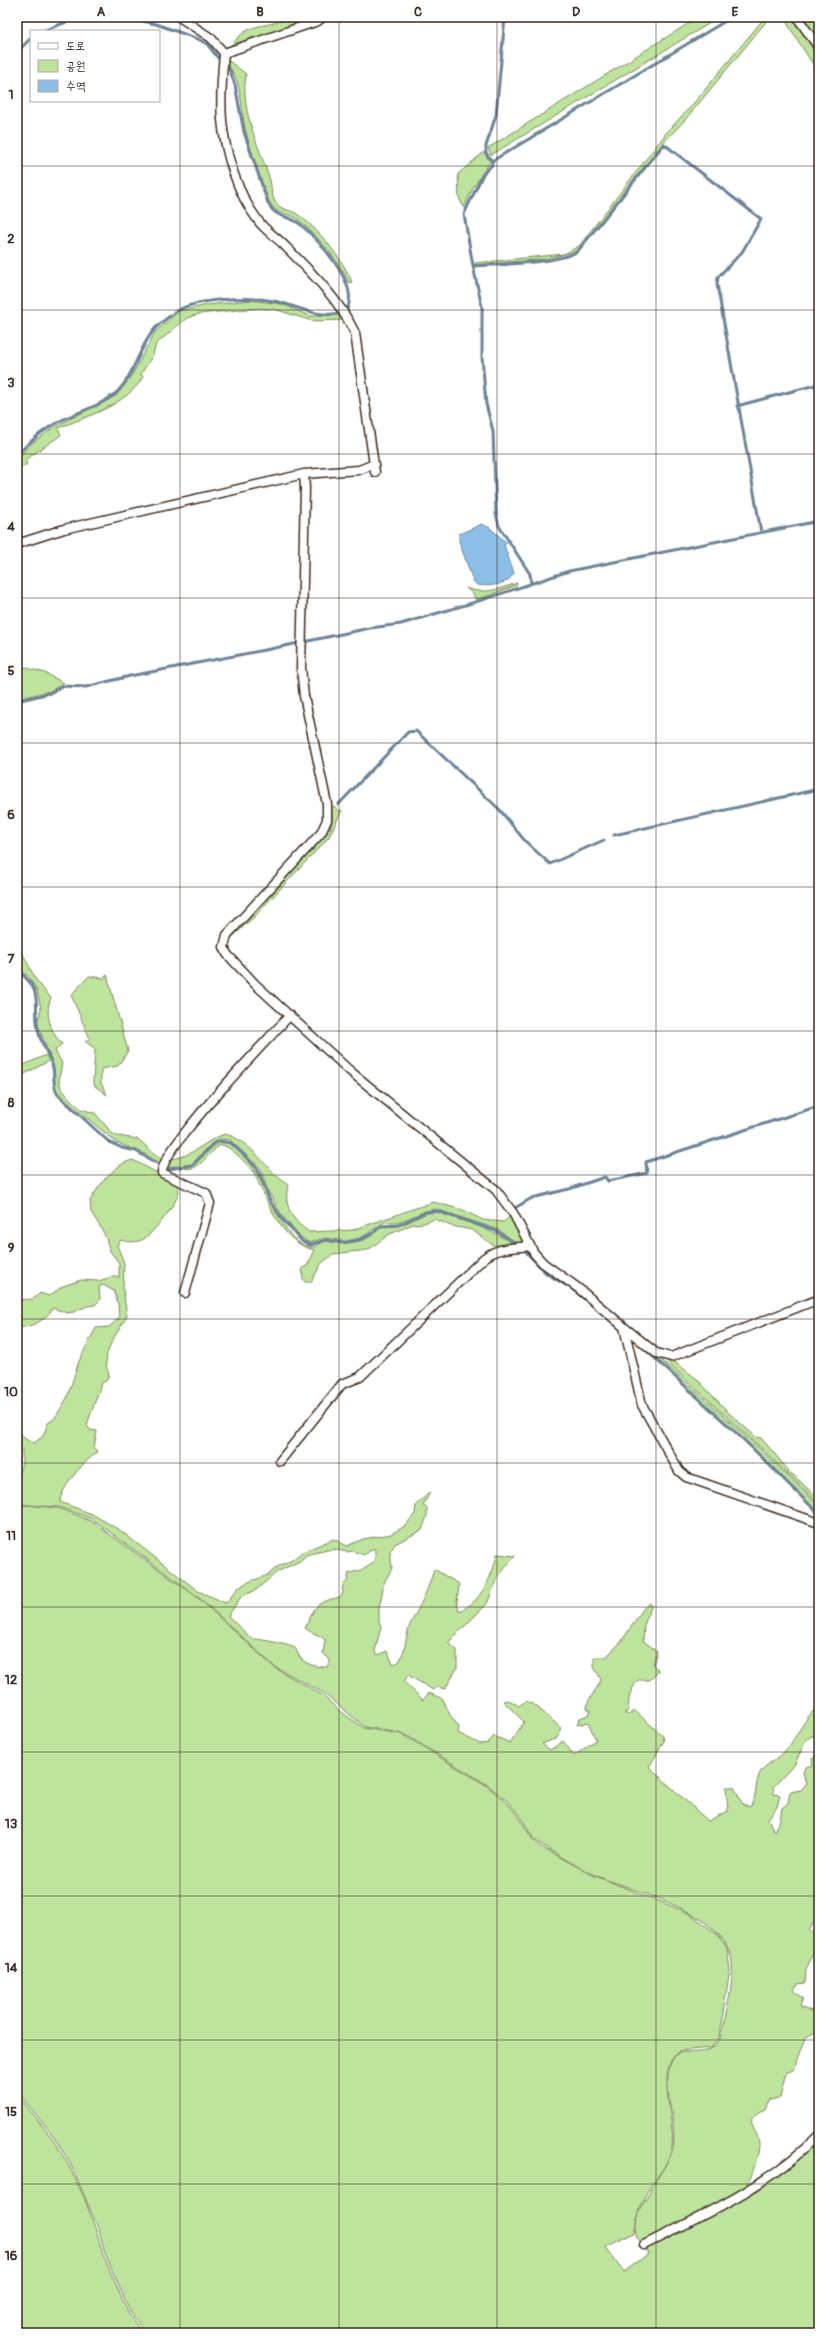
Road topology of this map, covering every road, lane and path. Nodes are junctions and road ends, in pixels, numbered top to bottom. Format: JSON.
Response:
{"nodes":[{"id":1,"x":179,"y":17,"type":"edge"},
{"id":2,"x":324,"y":17,"type":"edge"},
{"id":3,"x":797,"y":17,"type":"edge"},
{"id":4,"x":819,"y":48,"type":"edge"},
{"id":5,"x":224,"y":53,"type":"junction"},
{"id":6,"x":304,"y":474,"type":"junction"},
{"id":7,"x":17,"y":544,"type":"edge"},
{"id":8,"x":290,"y":1015,"type":"junction"},
{"id":9,"x":530,"y":1246,"type":"junction"},
{"id":10,"x":185,"y":1293,"type":"dead end"},
{"id":11,"x":819,"y":1299,"type":"edge"},
{"id":12,"x":624,"y":1327,"type":"junction"},
{"id":13,"x":280,"y":1460,"type":"dead end"},
{"id":14,"x":819,"y":1523,"type":"edge"},
{"id":15,"x":819,"y":2135,"type":"edge"},
{"id":16,"x":644,"y":2245,"type":"dead end"}],
"edges":[{"from":1,"to":5,"type":"street"},
{"from":2,"to":5,"type":"street"},
{"from":3,"to":4,"type":"street"},
{"from":5,"to":6,"type":"street"},
{"from":6,"to":7,"type":"street"},
{"from":6,"to":8,"type":"street"},
{"from":8,"to":9,"type":"street"},
{"from":8,"to":10,"type":"street"},
{"from":9,"to":12,"type":"street"},
{"from":9,"to":13,"type":"street"},
{"from":11,"to":12,"type":"street"},
{"from":12,"to":14,"type":"street"},
{"from":15,"to":16,"type":"street"}]}
